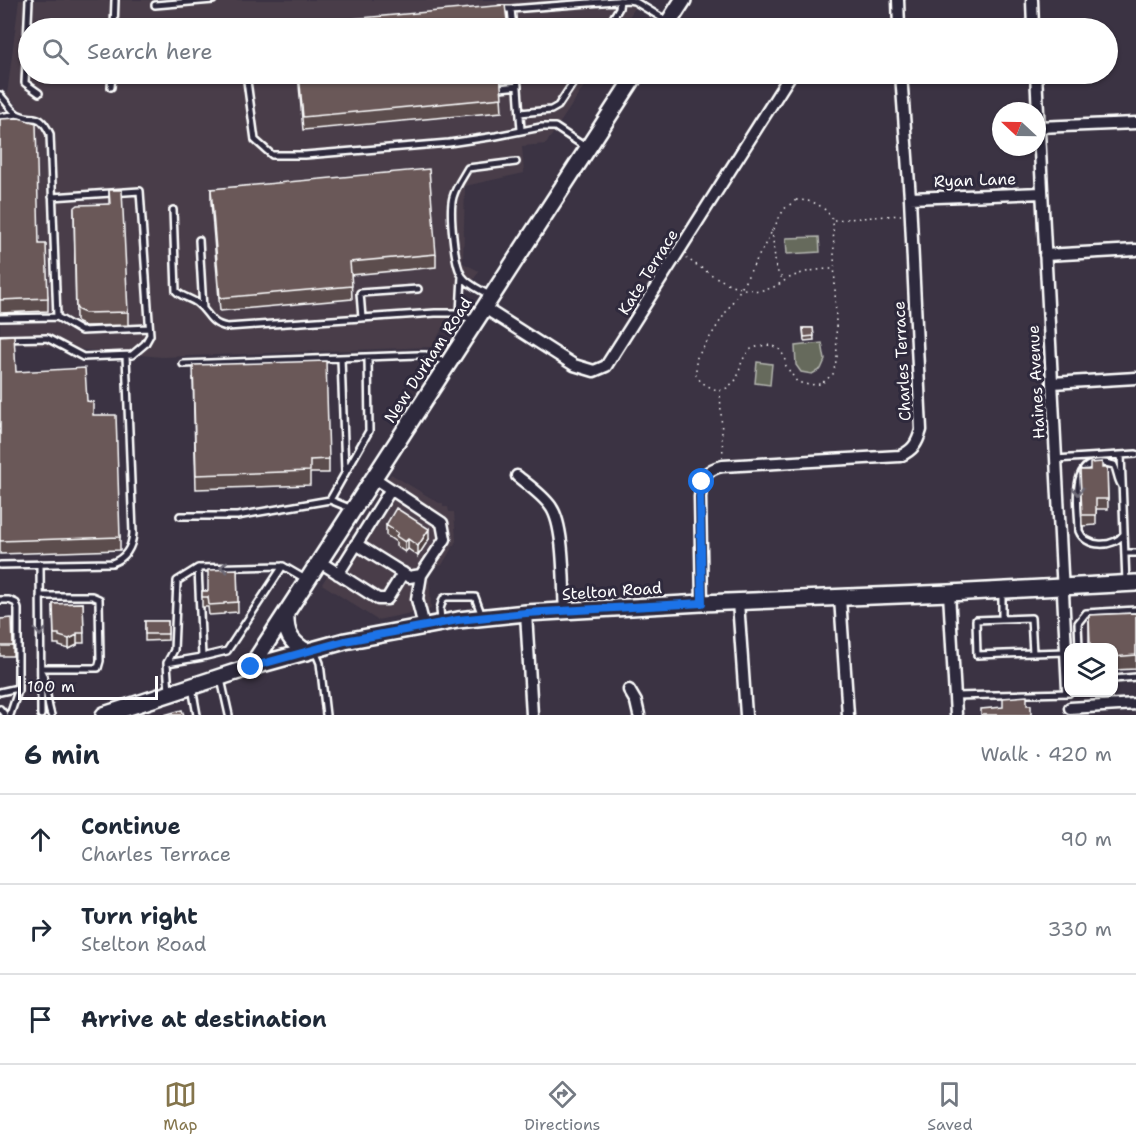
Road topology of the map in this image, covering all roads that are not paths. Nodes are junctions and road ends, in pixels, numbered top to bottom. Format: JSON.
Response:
{"nodes":[{"id":1,"x":29,"y":0,"type":"edge"},
{"id":2,"x":115,"y":0,"type":"edge"},
{"id":3,"x":213,"y":0,"type":"edge"},
{"id":4,"x":620,"y":0,"type":"edge"},
{"id":5,"x":683,"y":0,"type":"edge"},
{"id":6,"x":898,"y":0,"type":"edge"},
{"id":7,"x":1032,"y":0,"type":"edge"},
{"id":8,"x":155,"y":5,"type":"dead end"},
{"id":9,"x":512,"y":9,"type":"junction"},
{"id":10,"x":492,"y":10,"type":"edge"},
{"id":11,"x":28,"y":18,"type":"edge"},
{"id":12,"x":114,"y":18,"type":"edge"},
{"id":13,"x":512,"y":18,"type":"edge"},
{"id":14,"x":613,"y":18,"type":"edge"},
{"id":15,"x":657,"y":18,"type":"edge"},
{"id":16,"x":671,"y":18,"type":"edge"},
{"id":17,"x":899,"y":18,"type":"edge"},
{"id":18,"x":1033,"y":18,"type":"edge"},
{"id":19,"x":26,"y":84,"type":"edge"},
{"id":20,"x":111,"y":84,"type":"edge"},
{"id":21,"x":248,"y":84,"type":"edge"},
{"id":22,"x":572,"y":84,"type":"edge"},
{"id":23,"x":630,"y":84,"type":"edge"},
{"id":24,"x":785,"y":84,"type":"edge"},
{"id":25,"x":902,"y":84,"type":"edge"},
{"id":26,"x":1036,"y":84,"type":"edge"},
{"id":27,"x":518,"y":86,"type":"joint"},
{"id":28,"x":111,"y":87,"type":"dead end"},
{"id":29,"x":500,"y":88,"type":"edge"},
{"id":30,"x":39,"y":93,"type":"dead end"},
{"id":31,"x":0,"y":94,"type":"edge"},
{"id":32,"x":1037,"y":102,"type":"edge"},
{"id":33,"x":520,"y":112,"type":"junction"},
{"id":34,"x":17,"y":114,"type":"junction"},
{"id":35,"x":0,"y":117,"type":"edge"},
{"id":36,"x":1136,"y":123,"type":"edge"},
{"id":37,"x":1046,"y":127,"type":"edge"},
{"id":38,"x":521,"y":130,"type":"junction"},
{"id":39,"x":588,"y":149,"type":"junction"},
{"id":40,"x":1040,"y":156,"type":"edge"},
{"id":41,"x":516,"y":162,"type":"dead end"},
{"id":42,"x":1042,"y":193,"type":"junction"},
{"id":43,"x":52,"y":196,"type":"junction"},
{"id":44,"x":910,"y":198,"type":"junction"},
{"id":45,"x":173,"y":210,"type":"dead end"},
{"id":46,"x":199,"y":240,"type":"dead end"},
{"id":47,"x":1136,"y":250,"type":"edge"},
{"id":48,"x":1045,"y":255,"type":"junction"},
{"id":49,"x":462,"y":276,"type":"junction"},
{"id":50,"x":418,"y":289,"type":"dead end"},
{"id":51,"x":487,"y":302,"type":"junction"},
{"id":52,"x":203,"y":309,"type":"junction"},
{"id":53,"x":460,"y":313,"type":"junction"},
{"id":54,"x":57,"y":317,"type":"junction"},
{"id":55,"x":0,"y":318,"type":"edge"},
{"id":56,"x":362,"y":318,"type":"junction"},
{"id":57,"x":474,"y":322,"type":"junction"},
{"id":58,"x":149,"y":328,"type":"junction"},
{"id":59,"x":0,"y":339,"type":"edge"},
{"id":60,"x":126,"y":356,"type":"junction"},
{"id":61,"x":368,"y":357,"type":"junction"},
{"id":62,"x":341,"y":358,"type":"junction"},
{"id":63,"x":447,"y":363,"type":"junction"},
{"id":64,"x":183,"y":364,"type":"dead end"},
{"id":65,"x":1136,"y":378,"type":"edge"},
{"id":66,"x":1052,"y":383,"type":"junction"},
{"id":67,"x":1136,"y":454,"type":"edge"},
{"id":68,"x":1121,"y":455,"type":"junction"},
{"id":69,"x":1055,"y":459,"type":"junction"},
{"id":70,"x":345,"y":472,"type":"junction"},
{"id":71,"x":517,"y":476,"type":"dead end"},
{"id":72,"x":374,"y":478,"type":"junction"},
{"id":73,"x":1122,"y":486,"type":"junction"},
{"id":74,"x":391,"y":489,"type":"junction"},
{"id":75,"x":330,"y":500,"type":"junction"},
{"id":76,"x":353,"y":510,"type":"junction"},
{"id":77,"x":180,"y":516,"type":"dead end"},
{"id":78,"x":1124,"y":534,"type":"junction"},
{"id":79,"x":356,"y":544,"type":"junction"},
{"id":80,"x":1125,"y":553,"type":"junction"},
{"id":81,"x":1136,"y":553,"type":"edge"},
{"id":82,"x":320,"y":562,"type":"junction"},
{"id":83,"x":40,"y":564,"type":"junction"},
{"id":84,"x":0,"y":566,"type":"edge"},
{"id":85,"x":283,"y":566,"type":"junction"},
{"id":86,"x":198,"y":568,"type":"junction"},
{"id":87,"x":403,"y":573,"type":"junction"},
{"id":88,"x":338,"y":574,"type":"junction"},
{"id":89,"x":421,"y":575,"type":"junction"},
{"id":90,"x":308,"y":581,"type":"junction"},
{"id":91,"x":1131,"y":584,"type":"edge"},
{"id":92,"x":1062,"y":588,"type":"junction"},
{"id":93,"x":1002,"y":591,"type":"junction"},
{"id":94,"x":949,"y":593,"type":"junction"},
{"id":95,"x":40,"y":596,"type":"junction"},
{"id":96,"x":840,"y":598,"type":"junction"},
{"id":97,"x":0,"y":600,"type":"edge"},
{"id":98,"x":738,"y":602,"type":"junction"},
{"id":99,"x":702,"y":603,"type":"junction"},
{"id":100,"x":1136,"y":610,"type":"edge"},
{"id":101,"x":565,"y":612,"type":"junction"},
{"id":102,"x":526,"y":613,"type":"junction"},
{"id":103,"x":286,"y":614,"type":"junction"},
{"id":104,"x":482,"y":618,"type":"junction"},
{"id":105,"x":1002,"y":619,"type":"junction"},
{"id":106,"x":441,"y":623,"type":"junction"},
{"id":107,"x":424,"y":626,"type":"junction"},
{"id":108,"x":1065,"y":643,"type":"edge"},
{"id":109,"x":1079,"y":643,"type":"edge"},
{"id":110,"x":311,"y":651,"type":"junction"},
{"id":111,"x":1064,"y":652,"type":"edge"},
{"id":112,"x":1033,"y":653,"type":"junction"},
{"id":113,"x":202,"y":657,"type":"junction"},
{"id":114,"x":167,"y":663,"type":"junction"},
{"id":115,"x":251,"y":667,"type":"junction"},
{"id":116,"x":40,"y":668,"type":"junction"},
{"id":117,"x":220,"y":677,"type":"junction"},
{"id":118,"x":1136,"y":677,"type":"edge"},
{"id":119,"x":1118,"y":679,"type":"edge"},
{"id":120,"x":192,"y":686,"type":"junction"},
{"id":121,"x":18,"y":688,"type":"junction"},
{"id":122,"x":629,"y":690,"type":"dead end"},
{"id":123,"x":0,"y":692,"type":"edge"},
{"id":124,"x":1064,"y":692,"type":"edge"},
{"id":125,"x":169,"y":694,"type":"junction"},
{"id":126,"x":955,"y":696,"type":"junction"},
{"id":127,"x":1136,"y":704,"type":"edge"},
{"id":128,"x":0,"y":709,"type":"edge"},
{"id":129,"x":1070,"y":711,"type":"edge"},
{"id":130,"x":5,"y":715,"type":"edge"},
{"id":131,"x":10,"y":715,"type":"edge"},
{"id":132,"x":41,"y":715,"type":"edge"},
{"id":133,"x":51,"y":715,"type":"edge"},
{"id":134,"x":104,"y":715,"type":"edge"},
{"id":135,"x":197,"y":715,"type":"edge"},
{"id":136,"x":229,"y":715,"type":"edge"},
{"id":137,"x":326,"y":715,"type":"edge"},
{"id":138,"x":532,"y":715,"type":"edge"},
{"id":139,"x":639,"y":715,"type":"edge"},
{"id":140,"x":746,"y":715,"type":"edge"},
{"id":141,"x":848,"y":715,"type":"edge"},
{"id":142,"x":956,"y":715,"type":"edge"}],
"edges":[{"from":1,"to":11,"type":"lane"},
{"from":2,"to":12,"type":"lane"},
{"from":3,"to":8,"type":"lane"},
{"from":4,"to":9,"type":"lane"},
{"from":4,"to":14,"type":"lane"},
{"from":4,"to":15,"type":"lane"},
{"from":5,"to":16,"type":"main road"},
{"from":6,"to":17,"type":"street"},
{"from":7,"to":18,"type":"street"},
{"from":9,"to":10,"type":"lane"},
{"from":9,"to":13,"type":"lane"},
{"from":19,"to":30,"type":"lane"},
{"from":20,"to":28,"type":"lane"},
{"from":21,"to":38,"type":"lane"},
{"from":22,"to":33,"type":"lane"},
{"from":23,"to":39,"type":"main road","name":"New Durham Road"},
{"from":24,"to":51,"type":"street","name":"Kate Terrace"},
{"from":25,"to":44,"type":"street","name":"Charles Terrace"},
{"from":26,"to":32,"type":"street","name":"Haines Avenue"},
{"from":27,"to":29,"type":"lane"},
{"from":27,"to":33,"type":"lane"},
{"from":31,"to":34,"type":"lane"},
{"from":33,"to":38,"type":"lane"},
{"from":34,"to":35,"type":"lane"},
{"from":34,"to":43,"type":"lane"},
{"from":36,"to":37,"type":"street"},
{"from":38,"to":39,"type":"lane"},
{"from":39,"to":51,"type":"main road","name":"New Durham Road"},
{"from":40,"to":42,"type":"street","name":"Haines Avenue"},
{"from":41,"to":49,"type":"lane"},
{"from":42,"to":44,"type":"street","name":"Ryan Lane"},
{"from":42,"to":48,"type":"street","name":"Haines Avenue"},
{"from":43,"to":54,"type":"lane"},
{"from":43,"to":58,"type":"lane"},
{"from":44,"to":99,"type":"street","name":"Charles Terrace"},
{"from":45,"to":52,"type":"lane"},
{"from":46,"to":52,"type":"lane"},
{"from":47,"to":48,"type":"street"},
{"from":48,"to":66,"type":"street","name":"Haines Avenue"},
{"from":49,"to":51,"type":"lane"},
{"from":49,"to":53,"type":"lane"},
{"from":50,"to":56,"type":"lane"},
{"from":51,"to":57,"type":"main road","name":"New Durham Road"},
{"from":52,"to":56,"type":"lane"},
{"from":53,"to":56,"type":"lane"},
{"from":53,"to":57,"type":"lane"},
{"from":54,"to":55,"type":"lane"},
{"from":54,"to":58,"type":"lane"},
{"from":57,"to":63,"type":"main road","name":"New Durham Road"},
{"from":58,"to":60,"type":"lane"},
{"from":59,"to":60,"type":"lane"},
{"from":60,"to":83,"type":"lane"},
{"from":61,"to":62,"type":"lane"},
{"from":61,"to":63,"type":"lane"},
{"from":61,"to":70,"type":"lane"},
{"from":62,"to":64,"type":"lane"},
{"from":62,"to":70,"type":"lane"},
{"from":63,"to":72,"type":"main road","name":"New Durham Road"},
{"from":65,"to":66,"type":"street"},
{"from":66,"to":69,"type":"street","name":"Haines Avenue"},
{"from":67,"to":68,"type":"lane"},
{"from":68,"to":69,"type":"lane"},
{"from":68,"to":73,"type":"lane"},
{"from":69,"to":92,"type":"street","name":"Haines Avenue"},
{"from":70,"to":75,"type":"lane"},
{"from":71,"to":101,"type":"street"},
{"from":72,"to":74,"type":"street"},
{"from":72,"to":76,"type":"main road","name":"New Durham Road"},
{"from":73,"to":78,"type":"lane"},
{"from":73,"to":78,"type":"lane","one_way":true},
{"from":74,"to":79,"type":"street"},
{"from":74,"to":89,"type":"street"},
{"from":75,"to":76,"type":"lane"},
{"from":75,"to":77,"type":"lane"},
{"from":76,"to":82,"type":"main road","name":"New Durham Road"},
{"from":78,"to":80,"type":"lane"},
{"from":79,"to":87,"type":"street"},
{"from":79,"to":88,"type":"street"},
{"from":80,"to":81,"type":"lane"},
{"from":80,"to":91,"type":"lane"},
{"from":82,"to":88,"type":"street"},
{"from":82,"to":90,"type":"main road","name":"New Durham Road"},
{"from":83,"to":84,"type":"lane"},
{"from":83,"to":95,"type":"lane"},
{"from":85,"to":86,"type":"lane","one_way":true},
{"from":85,"to":90,"type":"lane"},
{"from":85,"to":113,"type":"lane"},
{"from":86,"to":113,"type":"lane"},
{"from":86,"to":114,"type":"lane"},
{"from":87,"to":88,"type":"street"},
{"from":87,"to":89,"type":"street"},
{"from":89,"to":107,"type":"street"},
{"from":90,"to":103,"type":"main road","name":"New Durham Road"},
{"from":91,"to":92,"type":"main road","name":"Stelton Road"},
{"from":92,"to":93,"type":"main road","name":"Stelton Road"},
{"from":92,"to":108,"type":"street","name":"Haines Avenue"},
{"from":93,"to":94,"type":"main road","name":"Stelton Road"},
{"from":93,"to":105,"type":"lane"},
{"from":94,"to":96,"type":"main road","name":"Stelton Road"},
{"from":94,"to":126,"type":"street"},
{"from":95,"to":116,"type":"lane","one_way":true},
{"from":95,"to":116,"type":"lane"},
{"from":96,"to":98,"type":"main road","name":"Stelton Road"},
{"from":96,"to":141,"type":"street"},
{"from":97,"to":121,"type":"lane"},
{"from":98,"to":99,"type":"main road","name":"Stelton Road"},
{"from":98,"to":140,"type":"street"},
{"from":99,"to":101,"type":"main road","name":"Stelton Road"},
{"from":100,"to":109,"type":"lane"},
{"from":101,"to":102,"type":"main road","name":"Stelton Road"},
{"from":102,"to":104,"type":"main road","name":"Stelton Road"},
{"from":102,"to":138,"type":"street"},
{"from":103,"to":110,"type":"main road"},
{"from":103,"to":115,"type":"main road","name":"New Durham Road"},
{"from":104,"to":106,"type":"main road","name":"Stelton Road"},
{"from":104,"to":106,"type":"lane"},
{"from":105,"to":112,"type":"lane"},
{"from":105,"to":112,"type":"lane"},
{"from":106,"to":107,"type":"main road","name":"Stelton Road"},
{"from":107,"to":110,"type":"main road","name":"Stelton Road"},
{"from":110,"to":115,"type":"main road","name":"Stelton Road"},
{"from":110,"to":137,"type":"lane"},
{"from":111,"to":112,"type":"lane"},
{"from":113,"to":114,"type":"lane"},
{"from":114,"to":125,"type":"lane"},
{"from":115,"to":117,"type":"main road","name":"Stelton Road"},
{"from":116,"to":132,"type":"lane"},
{"from":116,"to":133,"type":"lane"},
{"from":117,"to":120,"type":"main road","name":"Stelton Road"},
{"from":117,"to":136,"type":"lane"},
{"from":118,"to":119,"type":"lane"},
{"from":120,"to":125,"type":"main road","name":"Stelton Road"},
{"from":120,"to":135,"type":"lane"},
{"from":121,"to":123,"type":"lane"},
{"from":121,"to":131,"type":"lane"},
{"from":122,"to":139,"type":"street"},
{"from":124,"to":126,"type":"lane"},
{"from":125,"to":134,"type":"main road","name":"Stelton Road"},
{"from":126,"to":142,"type":"street"},
{"from":127,"to":129,"type":"street"},
{"from":128,"to":130,"type":"lane"}]}
